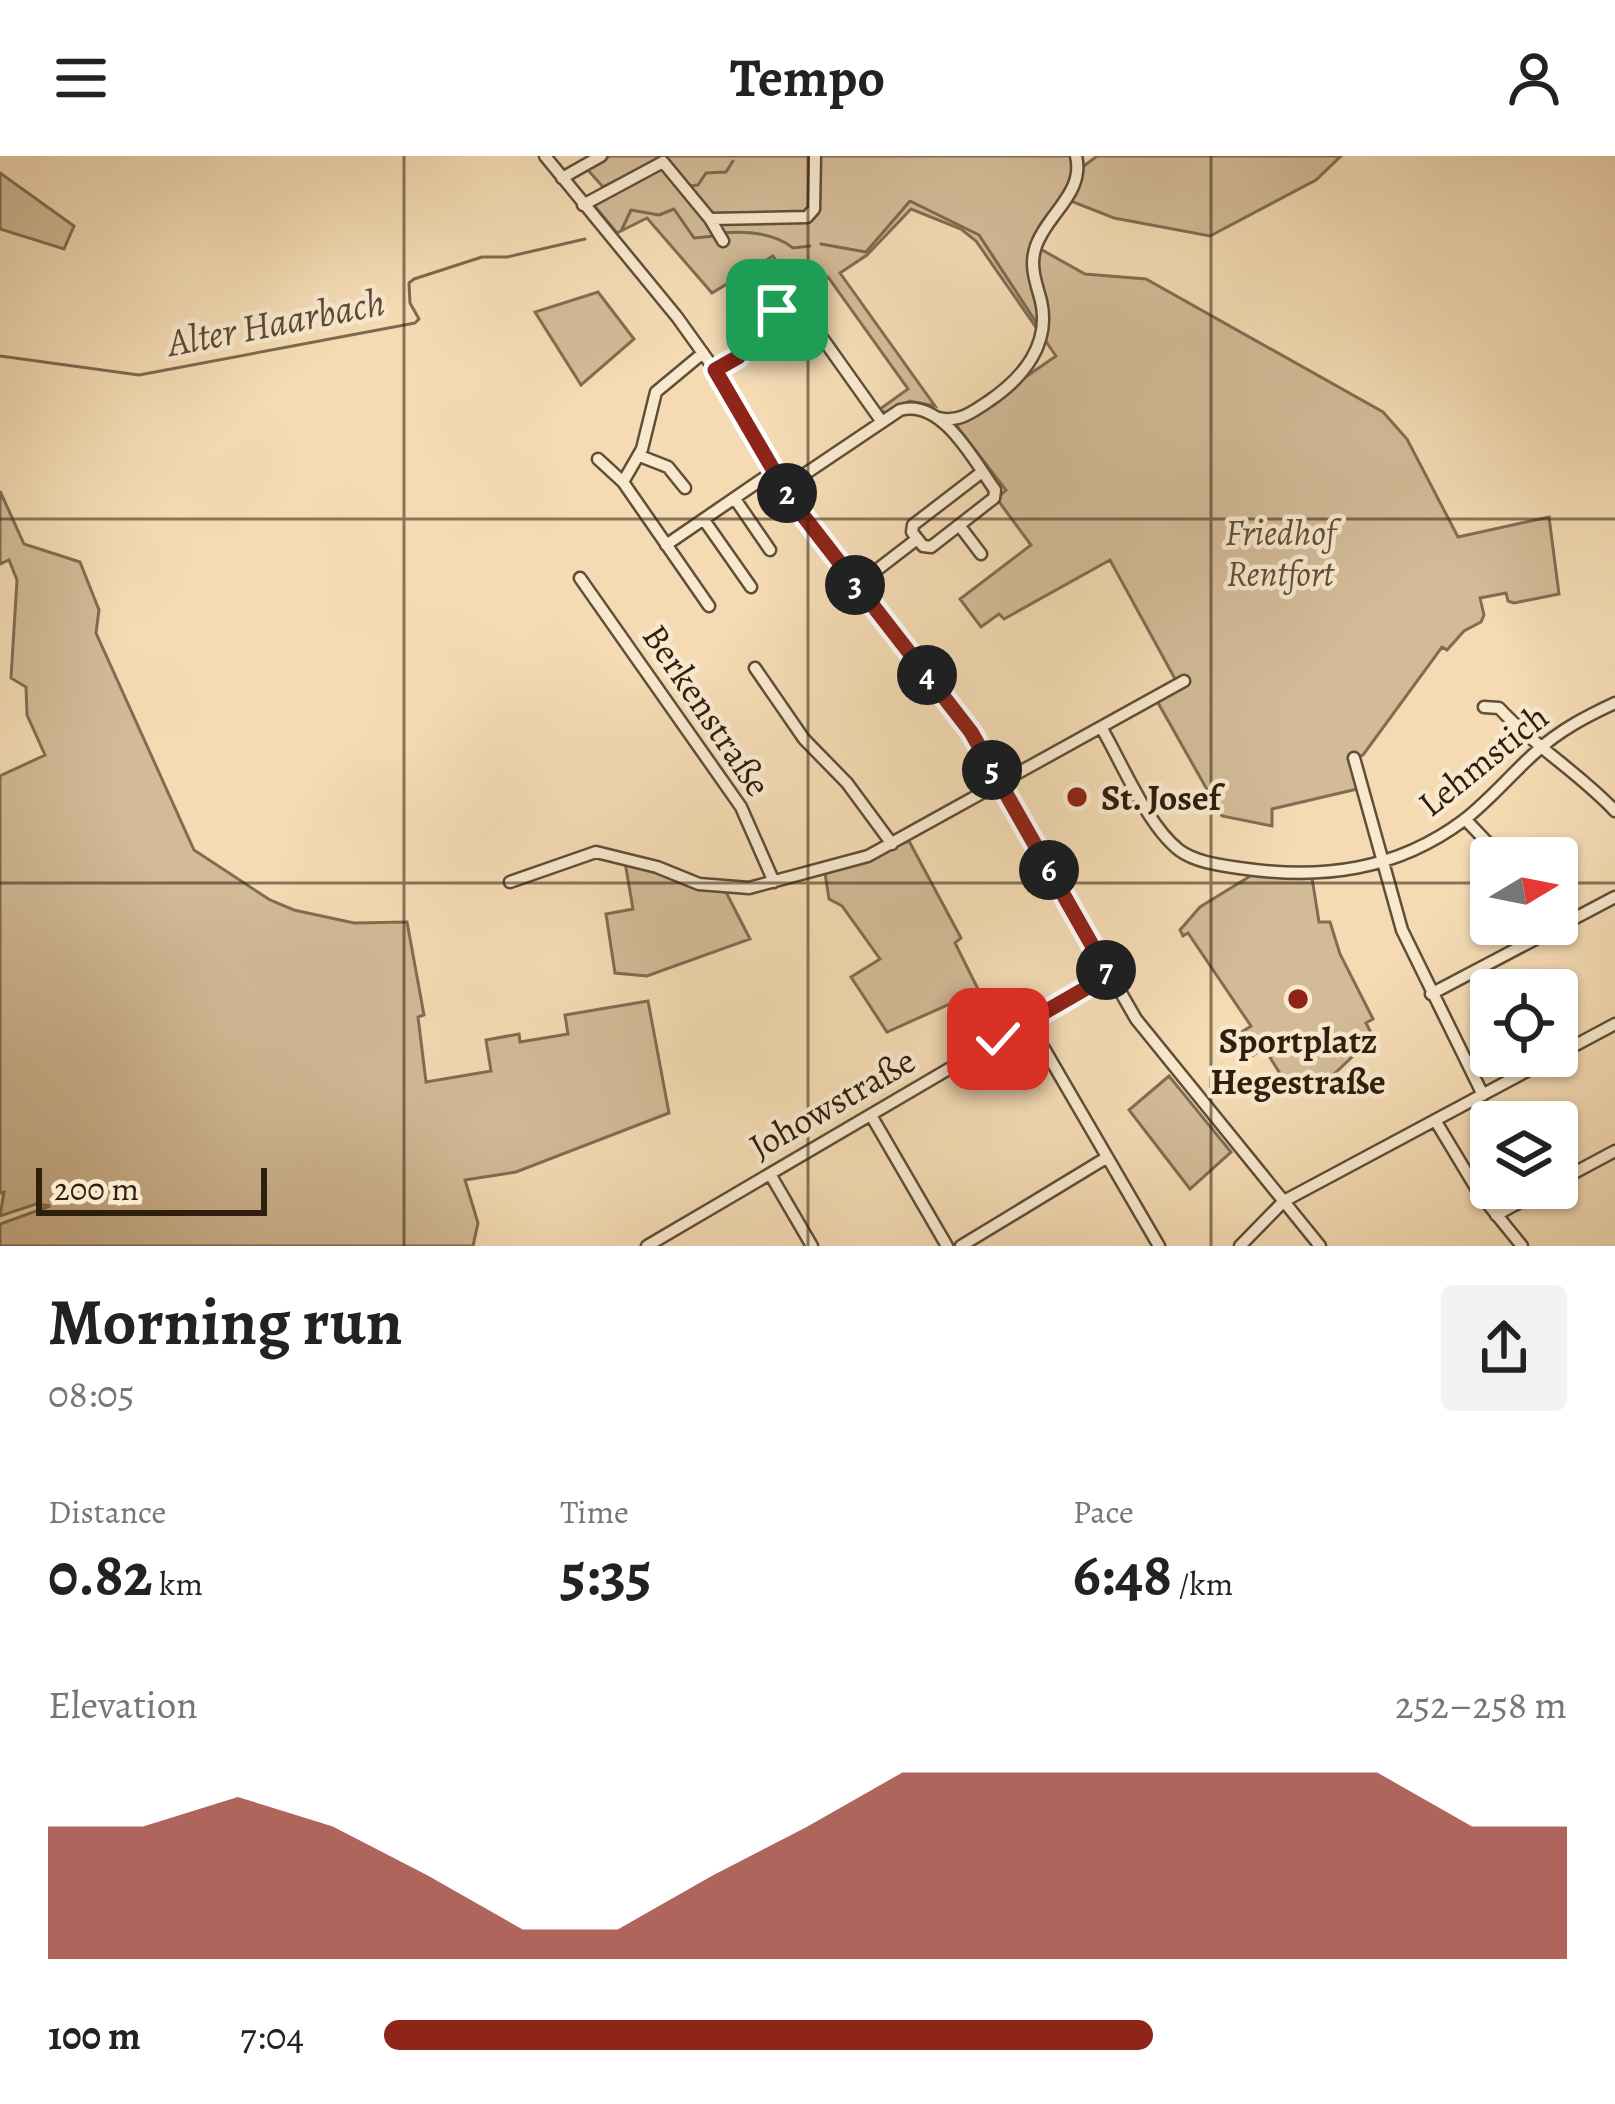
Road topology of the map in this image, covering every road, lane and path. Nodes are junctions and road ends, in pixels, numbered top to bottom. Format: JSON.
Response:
{"nodes":[{"id":1,"x":545,"y":156,"type":"edge"},
{"id":2,"x":601,"y":156,"type":"edge"},
{"id":3,"x":815,"y":156,"type":"edge"},
{"id":4,"x":1076,"y":156,"type":"edge"},
{"id":5,"x":562,"y":178,"type":"junction"},
{"id":6,"x":583,"y":205,"type":"junction"},
{"id":7,"x":710,"y":219,"type":"junction"},
{"id":8,"x":723,"y":241,"type":"dead end"},
{"id":9,"x":703,"y":353,"type":"junction"},
{"id":10,"x":715,"y":370,"type":"junction"},
{"id":11,"x":939,"y":418,"type":"junction"},
{"id":12,"x":882,"y":422,"type":"junction"},
{"id":13,"x":641,"y":453,"type":"junction"},
{"id":14,"x":598,"y":459,"type":"dead end"},
{"id":15,"x":774,"y":471,"type":"junction"},
{"id":16,"x":982,"y":472,"type":"junction"},
{"id":17,"x":623,"y":482,"type":"junction"},
{"id":18,"x":685,"y":488,"type":"dead end"},
{"id":19,"x":784,"y":488,"type":"junction"},
{"id":20,"x":735,"y":499,"type":"junction"},
{"id":21,"x":704,"y":520,"type":"junction"},
{"id":22,"x":959,"y":525,"type":"junction"},
{"id":23,"x":917,"y":539,"type":"junction"},
{"id":24,"x":666,"y":545,"type":"junction"},
{"id":25,"x":770,"y":550,"type":"dead end"},
{"id":26,"x":981,"y":554,"type":"dead end"},
{"id":27,"x":580,"y":578,"type":"dead end"},
{"id":28,"x":856,"y":586,"type":"junction"},
{"id":29,"x":752,"y":587,"type":"dead end"},
{"id":30,"x":709,"y":606,"type":"dead end"},
{"id":31,"x":755,"y":668,"type":"dead end"},
{"id":32,"x":1184,"y":681,"type":"dead end"},
{"id":33,"x":1615,"y":704,"type":"edge"},
{"id":34,"x":1484,"y":707,"type":"dead end"},
{"id":35,"x":1101,"y":727,"type":"junction"},
{"id":36,"x":1539,"y":748,"type":"junction"},
{"id":37,"x":1354,"y":758,"type":"dead end"},
{"id":38,"x":1000,"y":783,"type":"junction"},
{"id":39,"x":1615,"y":811,"type":"edge"},
{"id":40,"x":1465,"y":819,"type":"junction"},
{"id":41,"x":1482,"y":837,"type":"edge"},
{"id":42,"x":892,"y":844,"type":"junction"},
{"id":43,"x":1381,"y":864,"type":"junction"},
{"id":44,"x":510,"y":882,"type":"dead end"},
{"id":45,"x":774,"y":882,"type":"junction"},
{"id":46,"x":1615,"y":897,"type":"edge"},
{"id":47,"x":1578,"y":914,"type":"edge"},
{"id":48,"x":1519,"y":945,"type":"edge"},
{"id":49,"x":1109,"y":975,"type":"junction"},
{"id":50,"x":1431,"y":994,"type":"junction"},
{"id":51,"x":1028,"y":1022,"type":"junction"},
{"id":52,"x":1615,"y":1024,"type":"edge"},
{"id":53,"x":1578,"y":1043,"type":"edge"},
{"id":54,"x":1516,"y":1077,"type":"edge"},
{"id":55,"x":1483,"y":1095,"type":"junction"},
{"id":56,"x":872,"y":1117,"type":"junction"},
{"id":57,"x":1435,"y":1120,"type":"junction"},
{"id":58,"x":1615,"y":1151,"type":"edge"},
{"id":59,"x":1106,"y":1158,"type":"junction"},
{"id":60,"x":1578,"y":1171,"type":"edge"},
{"id":61,"x":770,"y":1174,"type":"junction"},
{"id":62,"x":1285,"y":1202,"type":"junction"},
{"id":63,"x":1507,"y":1209,"type":"edge"},
{"id":64,"x":1496,"y":1215,"type":"junction"},
{"id":65,"x":647,"y":1246,"type":"edge"},
{"id":66,"x":812,"y":1246,"type":"edge"},
{"id":67,"x":947,"y":1246,"type":"edge"},
{"id":68,"x":961,"y":1246,"type":"edge"},
{"id":69,"x":1160,"y":1246,"type":"edge"},
{"id":70,"x":1240,"y":1246,"type":"edge"},
{"id":71,"x":1320,"y":1246,"type":"edge"},
{"id":72,"x":1522,"y":1246,"type":"edge"}],
"edges":[{"from":1,"to":5,"type":"street"},
{"from":2,"to":5,"type":"street"},
{"from":3,"to":7,"type":"street"},
{"from":4,"to":11,"type":"street"},
{"from":5,"to":6,"type":"street"},
{"from":6,"to":7,"type":"street"},
{"from":6,"to":9,"type":"street"},
{"from":7,"to":8,"type":"street"},
{"from":9,"to":10,"type":"street"},
{"from":9,"to":13,"type":"street"},
{"from":10,"to":12,"type":"street"},
{"from":10,"to":15,"type":"street"},
{"from":11,"to":12,"type":"street"},
{"from":11,"to":16,"type":"street"},
{"from":12,"to":19,"type":"street"},
{"from":13,"to":17,"type":"street"},
{"from":13,"to":18,"type":"street"},
{"from":14,"to":17,"type":"street"},
{"from":15,"to":19,"type":"street"},
{"from":15,"to":20,"type":"street"},
{"from":16,"to":22,"type":"street"},
{"from":16,"to":23,"type":"street"},
{"from":17,"to":24,"type":"street"},
{"from":19,"to":28,"type":"street"},
{"from":20,"to":21,"type":"street"},
{"from":20,"to":25,"type":"street"},
{"from":21,"to":24,"type":"street"},
{"from":21,"to":29,"type":"street"},
{"from":22,"to":23,"type":"street"},
{"from":22,"to":26,"type":"street"},
{"from":23,"to":28,"type":"street"},
{"from":24,"to":30,"type":"street"},
{"from":27,"to":45,"type":"street","name":"Berkenstraße"},
{"from":28,"to":38,"type":"street"},
{"from":31,"to":42,"type":"street"},
{"from":32,"to":35,"type":"street"},
{"from":33,"to":36,"type":"street","name":"Lehmstich"},
{"from":34,"to":36,"type":"street"},
{"from":35,"to":38,"type":"street"},
{"from":35,"to":43,"type":"street","name":"Lehmstich"},
{"from":36,"to":39,"type":"street"},
{"from":36,"to":40,"type":"street","name":"Lehmstich"},
{"from":37,"to":43,"type":"street"},
{"from":38,"to":42,"type":"street"},
{"from":38,"to":49,"type":"street"},
{"from":40,"to":41,"type":"street"},
{"from":40,"to":43,"type":"street","name":"Lehmstich"},
{"from":42,"to":45,"type":"street"},
{"from":43,"to":50,"type":"street"},
{"from":44,"to":45,"type":"street"},
{"from":46,"to":47,"type":"street"},
{"from":48,"to":50,"type":"street"},
{"from":49,"to":51,"type":"street","name":"Johowstraße"},
{"from":49,"to":62,"type":"street"},
{"from":50,"to":55,"type":"street"},
{"from":51,"to":56,"type":"street","name":"Johowstraße"},
{"from":51,"to":59,"type":"street"},
{"from":52,"to":53,"type":"street"},
{"from":54,"to":55,"type":"street"},
{"from":55,"to":57,"type":"street"},
{"from":56,"to":61,"type":"street","name":"Johowstraße"},
{"from":56,"to":67,"type":"street"},
{"from":57,"to":62,"type":"street"},
{"from":57,"to":64,"type":"street"},
{"from":58,"to":60,"type":"street"},
{"from":59,"to":68,"type":"street"},
{"from":59,"to":69,"type":"street"},
{"from":61,"to":65,"type":"street","name":"Johowstraße"},
{"from":61,"to":66,"type":"street"},
{"from":62,"to":70,"type":"street"},
{"from":62,"to":71,"type":"street"},
{"from":63,"to":64,"type":"street"},
{"from":64,"to":72,"type":"street"}]}
